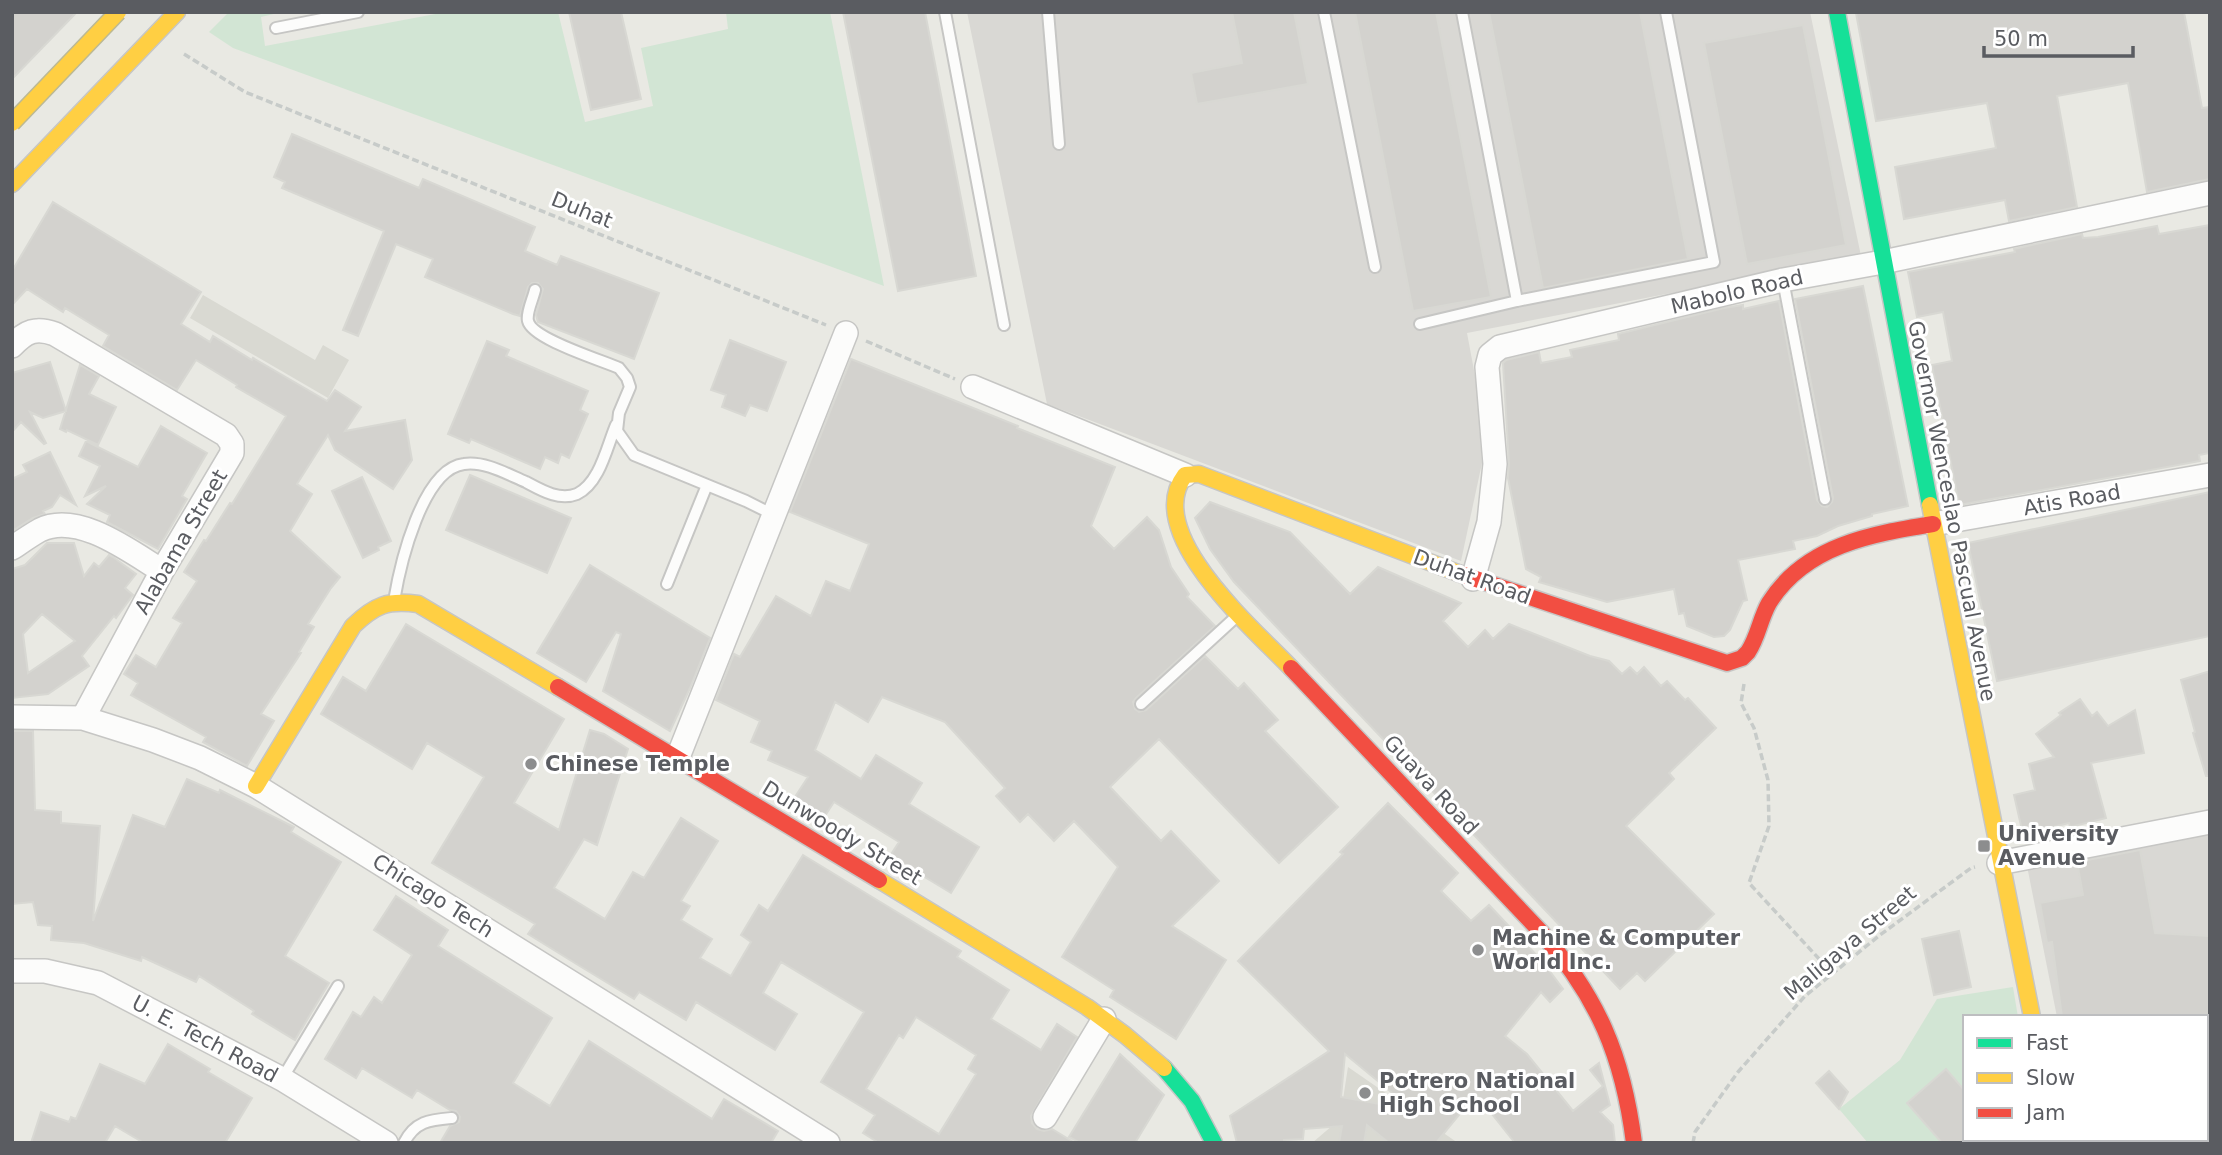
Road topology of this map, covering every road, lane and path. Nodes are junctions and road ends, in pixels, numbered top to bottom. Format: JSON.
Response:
{"nodes":[{"id":1,"x":118,"y":12,"type":"edge"},
{"id":2,"x":177,"y":12,"type":"edge"},
{"id":3,"x":358,"y":12,"type":"edge"},
{"id":4,"x":944,"y":12,"type":"edge"},
{"id":5,"x":1048,"y":12,"type":"edge"},
{"id":6,"x":1324,"y":12,"type":"edge"},
{"id":7,"x":1462,"y":12,"type":"edge"},
{"id":8,"x":1666,"y":12,"type":"edge"},
{"id":9,"x":1837,"y":12,"type":"edge"},
{"id":10,"x":276,"y":28,"type":"dead end"},
{"id":11,"x":184,"y":54,"type":"dead end"},
{"id":12,"x":12,"y":123,"type":"edge"},
{"id":13,"x":1059,"y":144,"type":"dead end"},
{"id":14,"x":12,"y":184,"type":"edge"},
{"id":15,"x":2210,"y":193,"type":"edge"},
{"id":16,"x":1883,"y":262,"type":"junction"},
{"id":17,"x":1375,"y":267,"type":"dead end"},
{"id":18,"x":1783,"y":280,"type":"junction"},
{"id":19,"x":535,"y":290,"type":"dead end"},
{"id":20,"x":1517,"y":301,"type":"junction"},
{"id":21,"x":1004,"y":324,"type":"dead end"},
{"id":22,"x":1420,"y":324,"type":"dead end"},
{"id":23,"x":846,"y":333,"type":"junction"},
{"id":24,"x":12,"y":346,"type":"edge"},
{"id":25,"x":973,"y":387,"type":"joint"},
{"id":26,"x":617,"y":422,"type":"junction"},
{"id":27,"x":1185,"y":475,"type":"junction"},
{"id":28,"x":2210,"y":475,"type":"edge"},
{"id":29,"x":707,"y":485,"type":"junction"},
{"id":30,"x":1825,"y":499,"type":"dead end"},
{"id":31,"x":774,"y":515,"type":"junction"},
{"id":32,"x":1934,"y":524,"type":"junction"},
{"id":33,"x":12,"y":548,"type":"edge"},
{"id":34,"x":162,"y":571,"type":"junction"},
{"id":35,"x":1473,"y":579,"type":"junction"},
{"id":36,"x":667,"y":584,"type":"dead end"},
{"id":37,"x":394,"y":601,"type":"junction"},
{"id":38,"x":1239,"y":614,"type":"junction"},
{"id":39,"x":1745,"y":680,"type":"dead end"},
{"id":40,"x":1141,"y":704,"type":"dead end"},
{"id":41,"x":12,"y":717,"type":"edge"},
{"id":42,"x":83,"y":718,"type":"junction"},
{"id":43,"x":678,"y":757,"type":"junction"},
{"id":44,"x":256,"y":786,"type":"junction"},
{"id":45,"x":2210,"y":822,"type":"edge"},
{"id":46,"x":1999,"y":863,"type":"junction"},
{"id":47,"x":12,"y":971,"type":"edge"},
{"id":48,"x":1833,"y":974,"type":"junction"},
{"id":49,"x":338,"y":986,"type":"dead end"},
{"id":50,"x":2032,"y":1015,"type":"edge"},
{"id":51,"x":1104,"y":1019,"type":"junction"},
{"id":52,"x":282,"y":1079,"type":"junction"},
{"id":53,"x":1045,"y":1117,"type":"dead end"},
{"id":54,"x":452,"y":1118,"type":"dead end"},
{"id":55,"x":386,"y":1143,"type":"edge"},
{"id":56,"x":404,"y":1143,"type":"edge"},
{"id":57,"x":828,"y":1143,"type":"edge"},
{"id":58,"x":1214,"y":1143,"type":"edge"},
{"id":59,"x":1634,"y":1143,"type":"edge"},
{"id":60,"x":1693,"y":1143,"type":"edge"}],
"edges":[{"from":1,"to":12,"type":"main road","bridge":true},
{"from":2,"to":14,"type":"main road"},
{"from":3,"to":10,"type":"lane"},
{"from":4,"to":21,"type":"lane"},
{"from":5,"to":13,"type":"lane"},
{"from":6,"to":17,"type":"lane"},
{"from":7,"to":20,"type":"lane"},
{"from":8,"to":20,"type":"lane"},
{"from":9,"to":16,"type":"main road","name":"Governor Wenceslao Pascual Avenue"},
{"from":11,"to":23,"type":"path","name":"Duhat"},
{"from":15,"to":16,"type":"street","name":"Mabolo Road"},
{"from":16,"to":18,"type":"street","name":"Mabolo Road"},
{"from":16,"to":32,"type":"main road","name":"Governor Wenceslao Pascual Avenue"},
{"from":18,"to":30,"type":"lane"},
{"from":18,"to":35,"type":"street","name":"Mabolo Road"},
{"from":19,"to":26,"type":"lane"},
{"from":20,"to":22,"type":"lane"},
{"from":23,"to":25,"type":"path","name":"Duhat"},
{"from":23,"to":31,"type":"street"},
{"from":24,"to":34,"type":"street","name":"Alabama Street"},
{"from":25,"to":27,"type":"street","name":"Duhat Road"},
{"from":26,"to":29,"type":"lane"},
{"from":26,"to":37,"type":"lane"},
{"from":27,"to":35,"type":"main road","name":"Duhat Road"},
{"from":27,"to":38,"type":"main road","name":"Guava Road"},
{"from":28,"to":32,"type":"street","name":"Atis Road"},
{"from":29,"to":31,"type":"lane"},
{"from":29,"to":36,"type":"lane"},
{"from":31,"to":43,"type":"street"},
{"from":32,"to":35,"type":"main road","name":"Duhat Road"},
{"from":32,"to":46,"type":"main road","name":"Governor Wenceslao Pascual Avenue"},
{"from":33,"to":34,"type":"street"},
{"from":34,"to":42,"type":"street","name":"Alabama Street"},
{"from":37,"to":43,"type":"main road","name":"Dunwoody Street"},
{"from":37,"to":44,"type":"main road"},
{"from":38,"to":40,"type":"lane"},
{"from":38,"to":59,"type":"main road","name":"Guava Road"},
{"from":39,"to":48,"type":"path"},
{"from":41,"to":42,"type":"street","name":"Chicago Tech"},
{"from":42,"to":44,"type":"street","name":"Chicago Tech"},
{"from":43,"to":51,"type":"main road","name":"Dunwoody Street"},
{"from":44,"to":57,"type":"street","name":"Chicago Tech"},
{"from":45,"to":46,"type":"street"},
{"from":46,"to":48,"type":"path","name":"Maligaya Street"},
{"from":46,"to":50,"type":"main road","name":"Governor Wenceslao Pascual Avenue"},
{"from":47,"to":52,"type":"street","name":"U. E. Tech Road"},
{"from":48,"to":60,"type":"path","name":"Maligaya Street"},
{"from":49,"to":52,"type":"lane"},
{"from":51,"to":53,"type":"street"},
{"from":51,"to":58,"type":"main road","name":"Dunwoody Street"},
{"from":52,"to":55,"type":"street","name":"U. E. Tech Road"},
{"from":54,"to":56,"type":"lane"}]}
